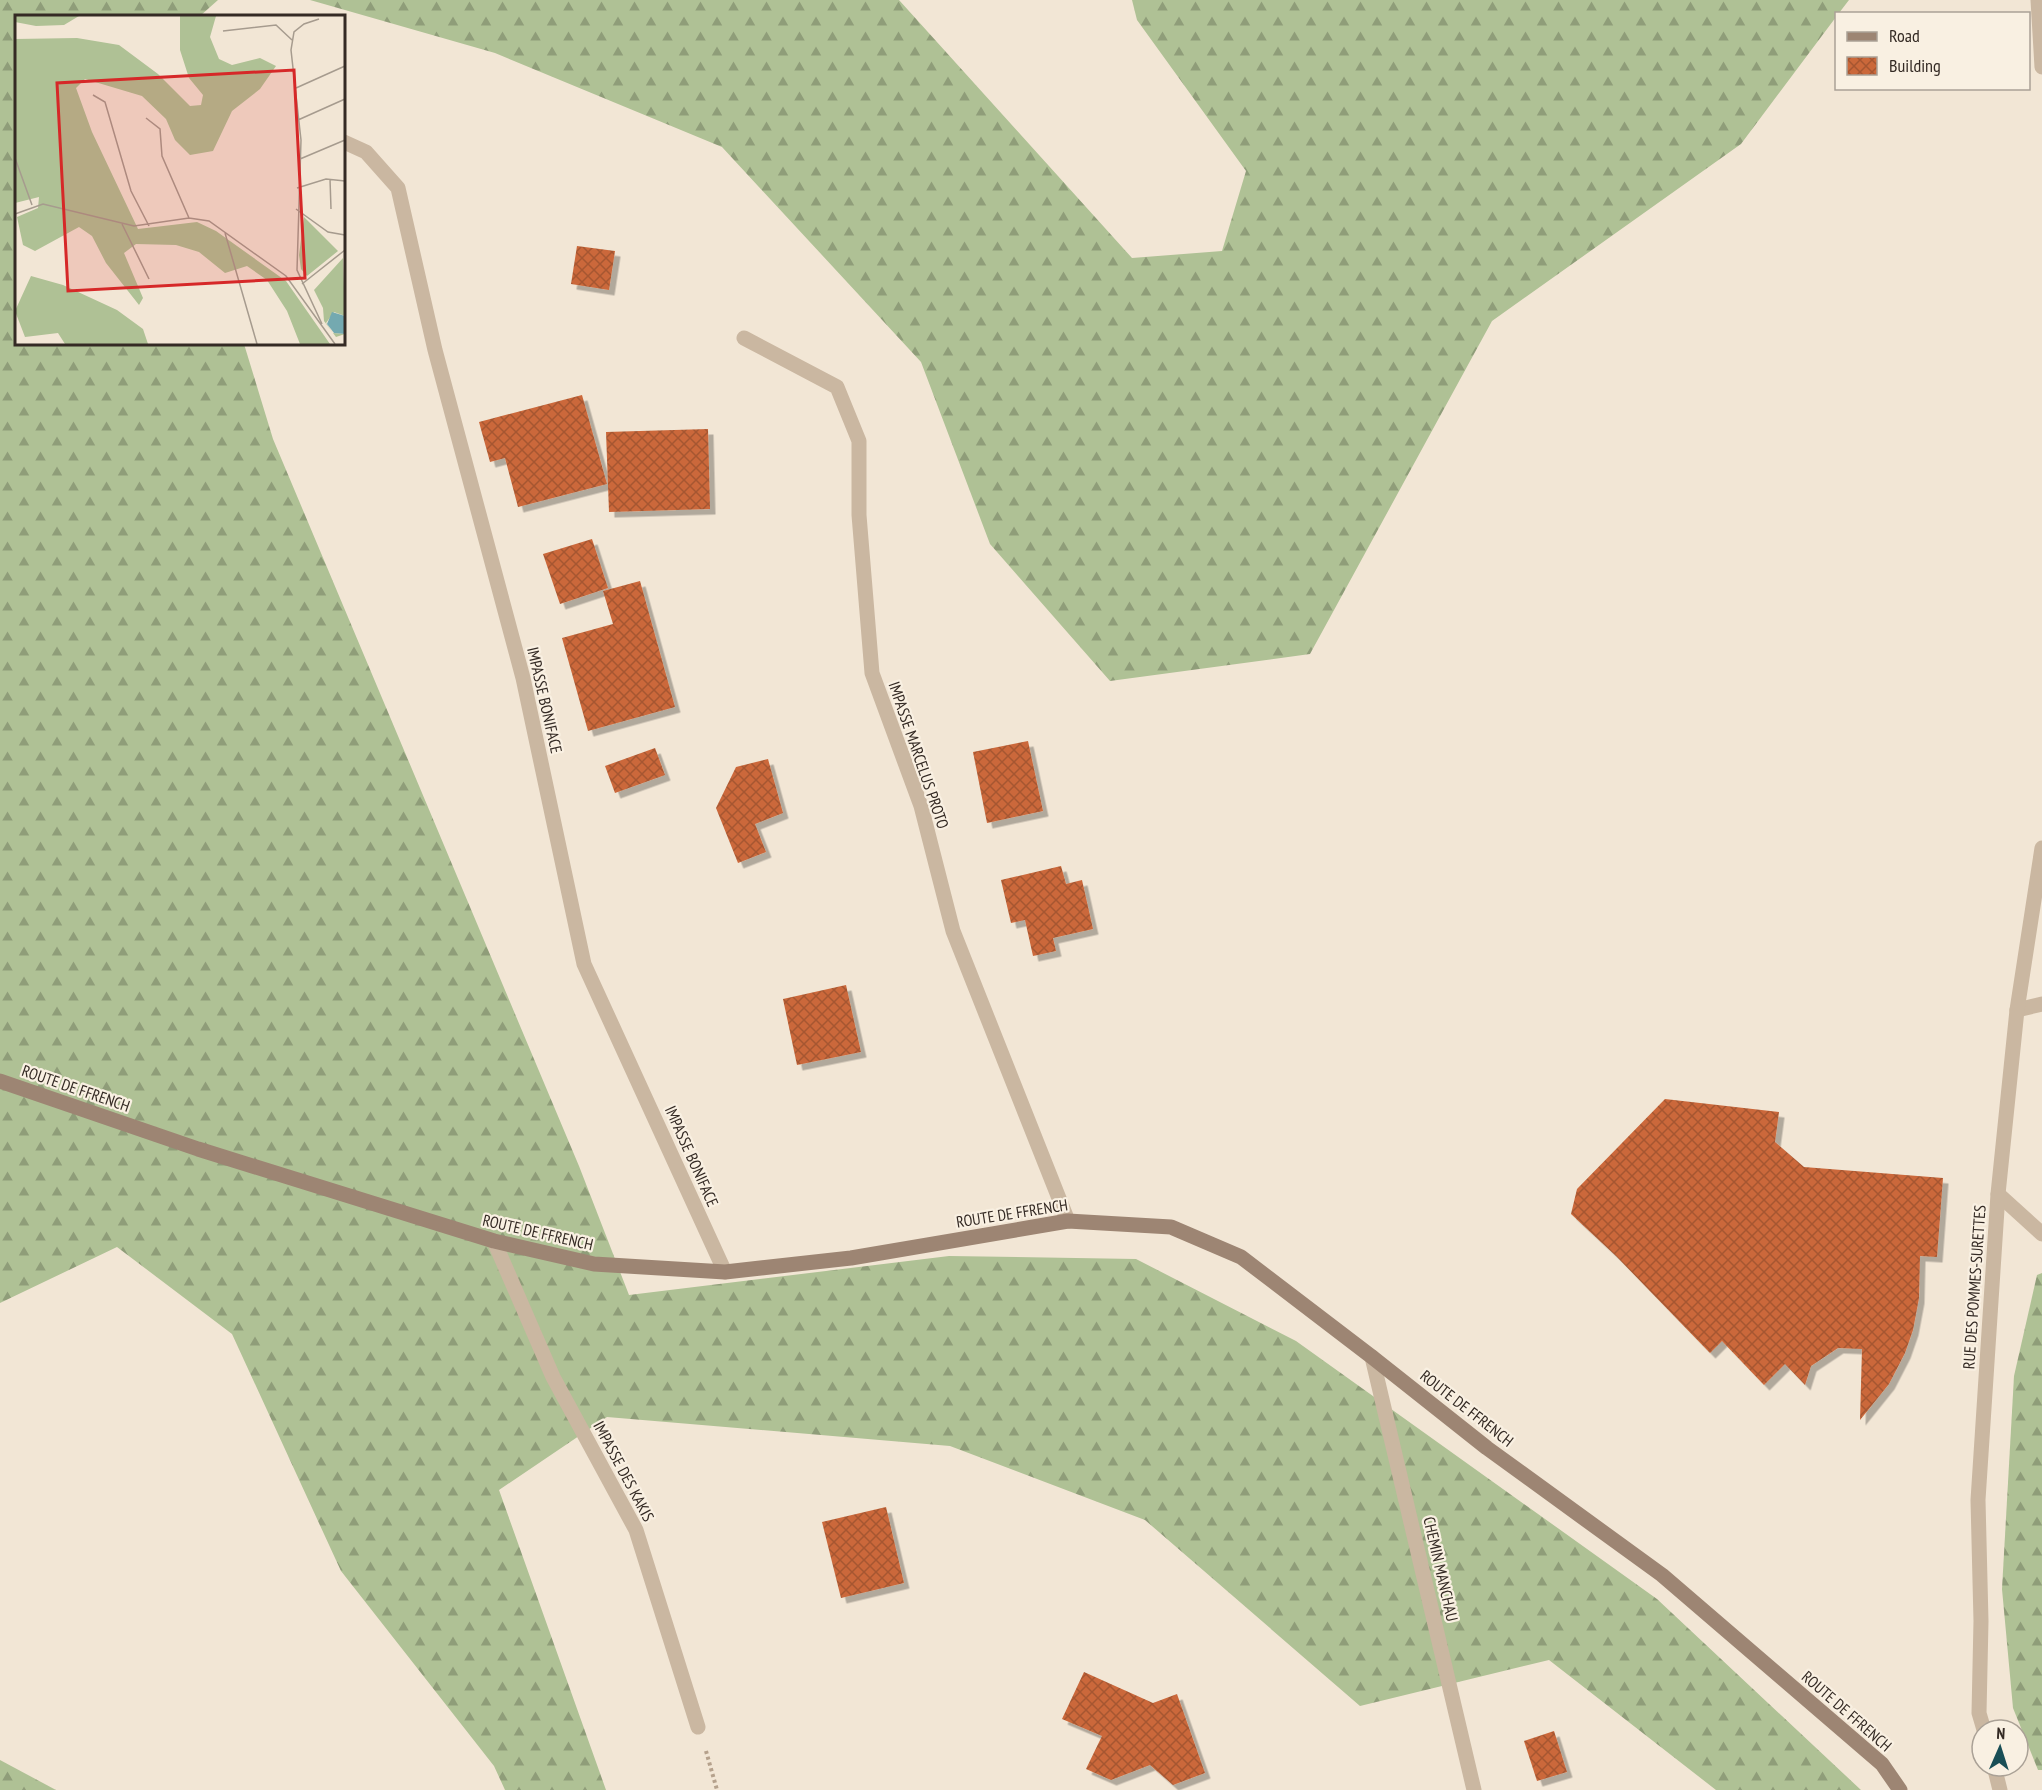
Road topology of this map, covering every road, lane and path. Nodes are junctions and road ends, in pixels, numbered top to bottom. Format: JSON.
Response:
{"nodes":[{"id":1,"x":2038,"y":0,"type":"edge"},
{"id":2,"x":2042,"y":67,"type":"edge"},
{"id":3,"x":345,"y":142,"type":"edge"},
{"id":4,"x":744,"y":338,"type":"dead end"},
{"id":5,"x":2042,"y":848,"type":"edge"},
{"id":6,"x":2042,"y":1004,"type":"edge"},
{"id":7,"x":2017,"y":1010,"type":"junction"},
{"id":8,"x":0,"y":1081,"type":"edge"},
{"id":9,"x":1998,"y":1194,"type":"junction"},
{"id":10,"x":1068,"y":1221,"type":"junction"},
{"id":11,"x":2042,"y":1234,"type":"edge"},
{"id":12,"x":494,"y":1241,"type":"junction"},
{"id":13,"x":725,"y":1272,"type":"junction"},
{"id":14,"x":1372,"y":1357,"type":"junction"},
{"id":15,"x":1981,"y":1718,"type":"edge"},
{"id":16,"x":698,"y":1727,"type":"joint"},
{"id":17,"x":717,"y":1790,"type":"edge"},
{"id":18,"x":1474,"y":1790,"type":"edge"},
{"id":19,"x":1900,"y":1790,"type":"edge"}],
"edges":[{"from":1,"to":2,"type":"street"},
{"from":3,"to":13,"type":"street","name":"IMPASSE BONIFACE"},
{"from":4,"to":10,"type":"street","name":"IMPASSE MARCELUS PROTO"},
{"from":5,"to":7,"type":"street","name":"RUE DES POMMES-SURETTES"},
{"from":6,"to":7,"type":"street"},
{"from":7,"to":9,"type":"street","name":"RUE DES POMMES-SURETTES"},
{"from":8,"to":12,"type":"main road","name":"ROUTE DE FFRENCH"},
{"from":9,"to":11,"type":"street"},
{"from":9,"to":15,"type":"street","name":"RUE DES POMMES-SURETTES"},
{"from":10,"to":13,"type":"main road","name":"ROUTE DE FFRENCH"},
{"from":10,"to":14,"type":"main road","name":"ROUTE DE FFRENCH"},
{"from":12,"to":13,"type":"main road","name":"ROUTE DE FFRENCH"},
{"from":12,"to":16,"type":"street","name":"IMPASSE DES KAKIS"},
{"from":14,"to":18,"type":"street","name":"CHEMIN MANCHAU"},
{"from":14,"to":19,"type":"main road","name":"ROUTE DE FFRENCH"},
{"from":16,"to":17,"type":"path"}]}
